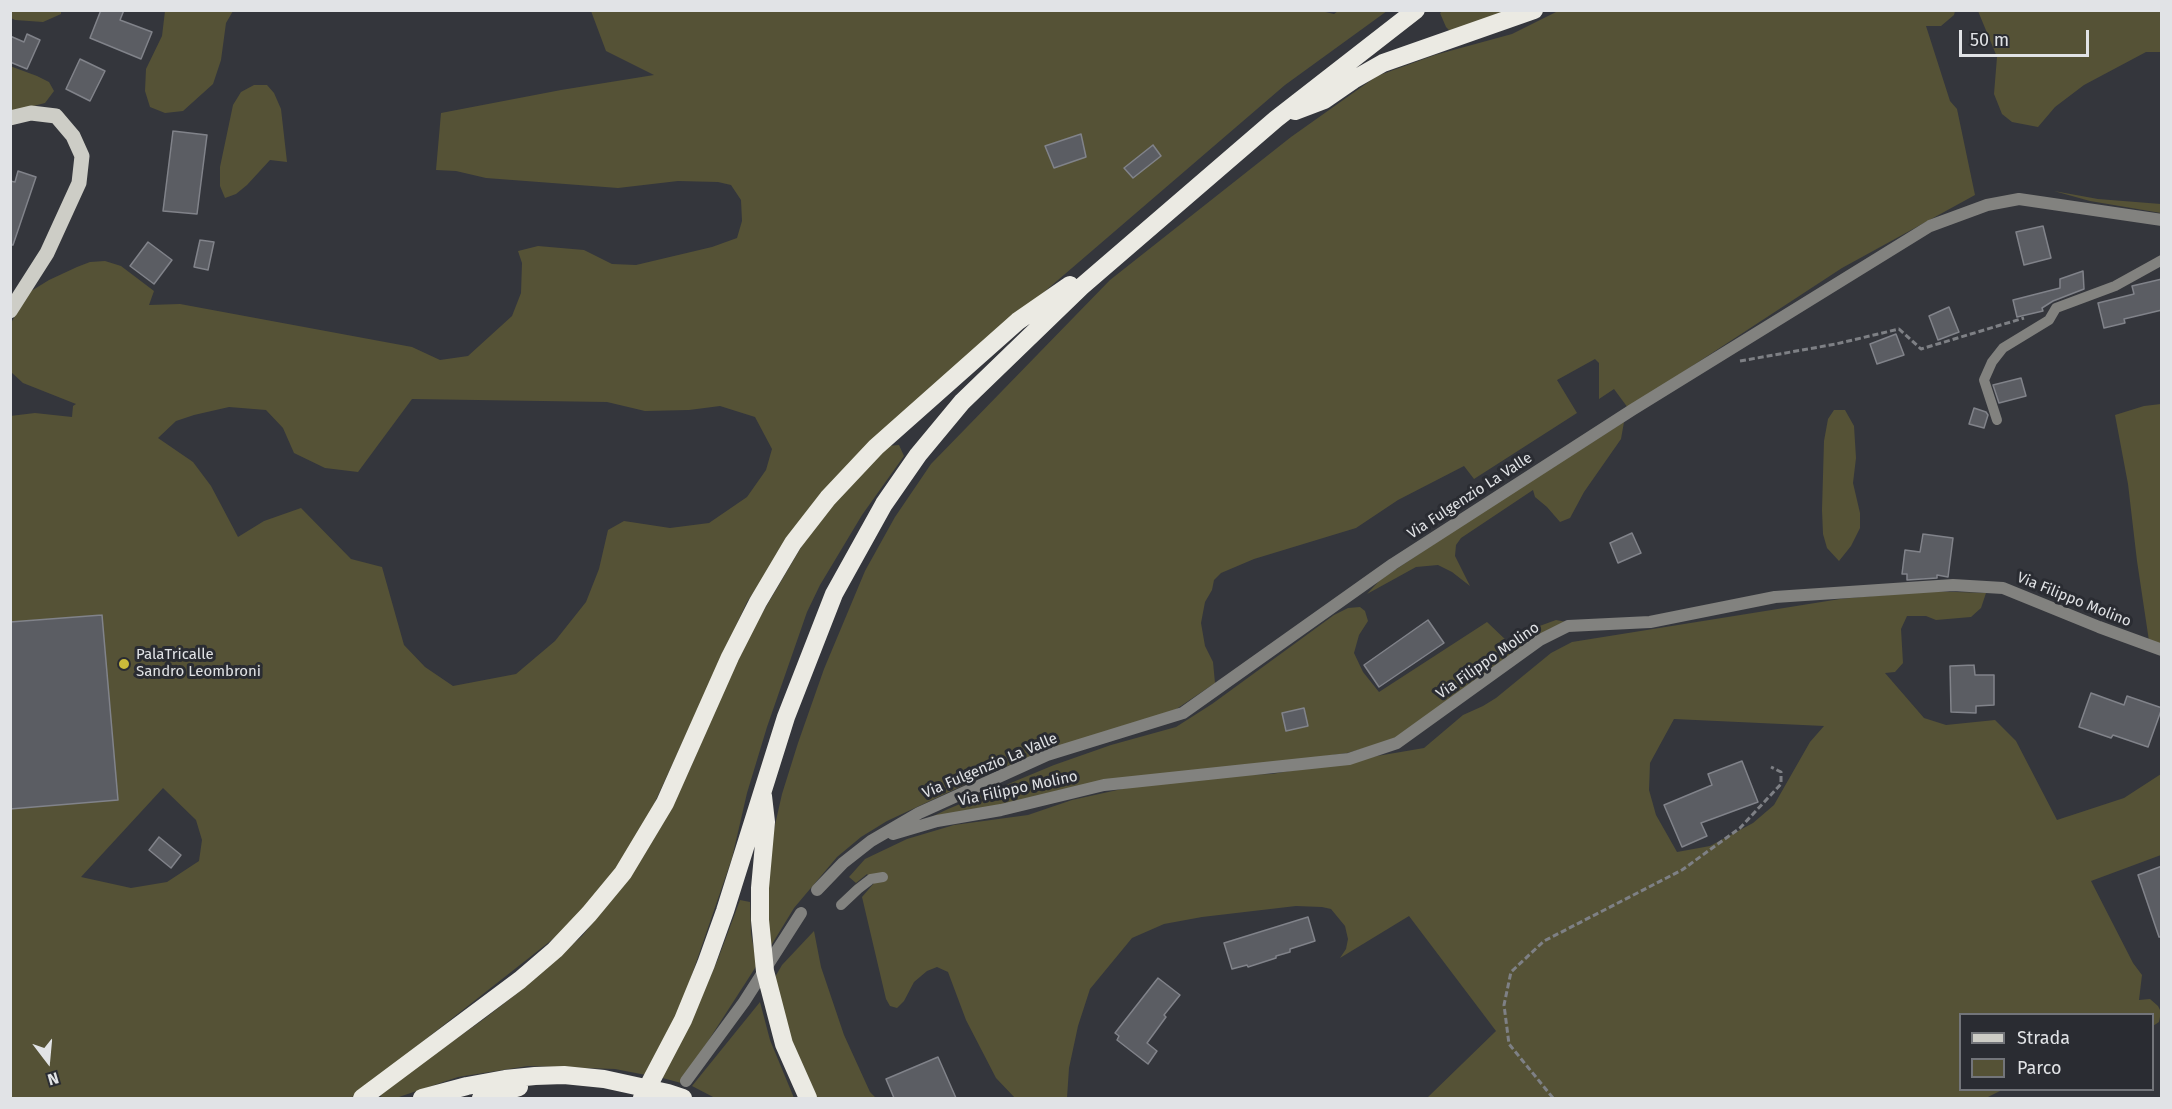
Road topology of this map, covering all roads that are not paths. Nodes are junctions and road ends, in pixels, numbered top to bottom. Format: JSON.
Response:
{"nodes":[{"id":1,"x":1401,"y":10,"type":"edge"},
{"id":2,"x":1416,"y":10,"type":"edge"},
{"id":3,"x":1534,"y":10,"type":"edge"},
{"id":4,"x":1367,"y":47,"type":"junction"},
{"id":5,"x":10,"y":118,"type":"edge"},
{"id":6,"x":1276,"y":119,"type":"junction"},
{"id":7,"x":2162,"y":219,"type":"edge"},
{"id":8,"x":1126,"y":247,"type":"junction"},
{"id":9,"x":2162,"y":260,"type":"edge"},
{"id":10,"x":10,"y":311,"type":"edge"},
{"id":11,"x":1997,"y":420,"type":"dead end"},
{"id":12,"x":2162,"y":650,"type":"edge"},
{"id":13,"x":762,"y":790,"type":"junction"},
{"id":14,"x":872,"y":841,"type":"junction"},
{"id":15,"x":883,"y":877,"type":"dead end"},
{"id":16,"x":817,"y":890,"type":"dead end"},
{"id":17,"x":842,"y":905,"type":"dead end"},
{"id":18,"x":801,"y":913,"type":"dead end"},
{"id":19,"x":564,"y":1076,"type":"junction"},
{"id":20,"x":684,"y":1090,"type":"edge"},
{"id":21,"x":362,"y":1098,"type":"edge"},
{"id":22,"x":422,"y":1098,"type":"edge"},
{"id":23,"x":481,"y":1098,"type":"edge"},
{"id":24,"x":642,"y":1098,"type":"edge"},
{"id":25,"x":808,"y":1098,"type":"edge"}],
"edges":[{"from":1,"to":4,"type":"highway"},
{"from":2,"to":4,"type":"highway"},
{"from":3,"to":6,"type":"highway"},
{"from":4,"to":6,"type":"highway"},
{"from":5,"to":10,"type":"main road"},
{"from":6,"to":8,"type":"highway"},
{"from":7,"to":14,"type":"street","name":"Via Fulgenzio La Valle"},
{"from":8,"to":13,"type":"highway"},
{"from":8,"to":21,"type":"highway"},
{"from":9,"to":11,"type":"lane"},
{"from":12,"to":14,"type":"street","name":"Via Filippo Molino"},
{"from":13,"to":24,"type":"highway"},
{"from":13,"to":25,"type":"highway"},
{"from":14,"to":16,"type":"street","name":"Via Fulgenzio La Valle"},
{"from":15,"to":17,"type":"lane"},
{"from":18,"to":20,"type":"street"},
{"from":19,"to":20,"type":"highway"},
{"from":19,"to":22,"type":"highway"},
{"from":19,"to":23,"type":"highway"}]}
